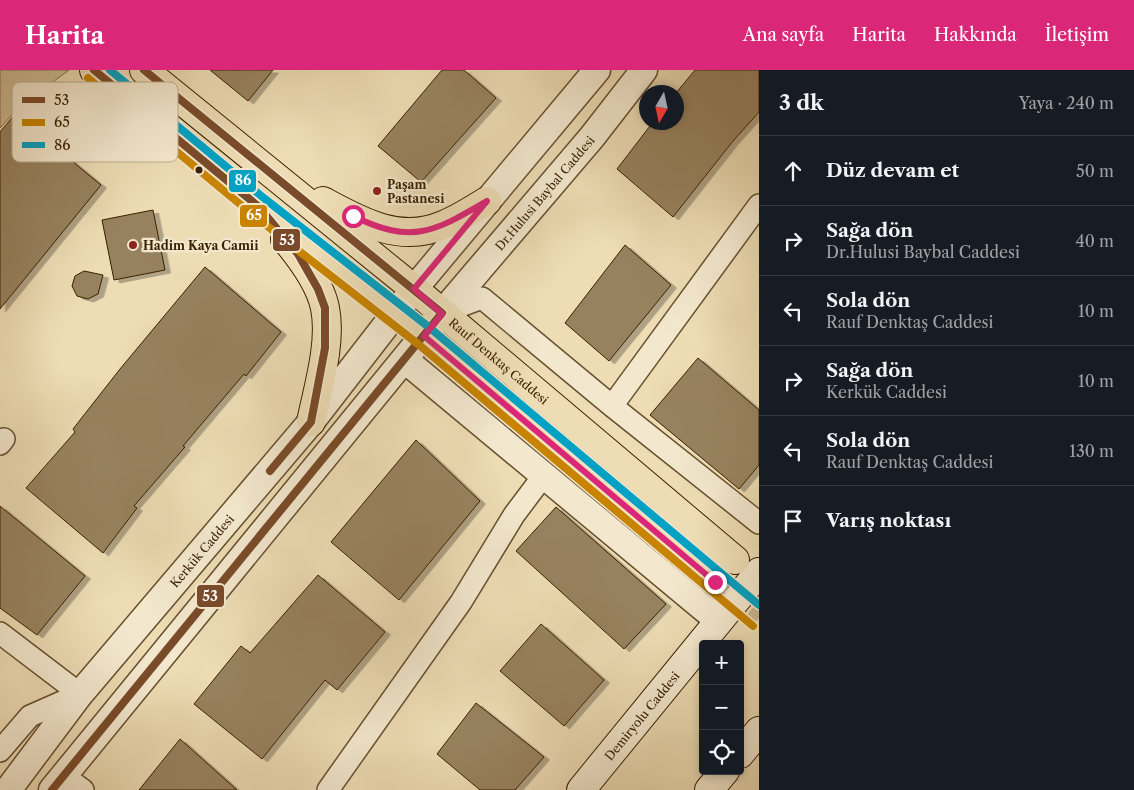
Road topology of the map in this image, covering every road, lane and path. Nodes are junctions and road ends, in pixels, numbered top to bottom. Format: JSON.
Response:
{"nodes":[{"id":1,"x":94,"y":70,"type":"edge"},
{"id":2,"x":144,"y":70,"type":"edge"},
{"id":3,"x":597,"y":70,"type":"edge"},
{"id":4,"x":644,"y":70,"type":"edge"},
{"id":5,"x":108,"y":82,"type":"edge"},
{"id":6,"x":159,"y":82,"type":"edge"},
{"id":7,"x":178,"y":98,"type":"edge"},
{"id":8,"x":178,"y":140,"type":"edge"},
{"id":9,"x":267,"y":170,"type":"junction"},
{"id":10,"x":487,"y":201,"type":"junction"},
{"id":11,"x":759,"y":205,"type":"edge"},
{"id":12,"x":259,"y":207,"type":"junction"},
{"id":13,"x":414,"y":289,"type":"junction"},
{"id":14,"x":394,"y":313,"type":"junction"},
{"id":15,"x":442,"y":314,"type":"junction"},
{"id":16,"x":424,"y":336,"type":"junction"},
{"id":17,"x":405,"y":360,"type":"junction"},
{"id":18,"x":612,"y":406,"type":"junction"},
{"id":19,"x":312,"y":422,"type":"junction"},
{"id":20,"x":544,"y":476,"type":"junction"},
{"id":21,"x":759,"y":523,"type":"edge"},
{"id":22,"x":747,"y":566,"type":"edge"},
{"id":23,"x":715,"y":582,"type":"tunnel mouth"},
{"id":24,"x":719,"y":621,"type":"junction"},
{"id":25,"x":0,"y":633,"type":"edge"},
{"id":26,"x":80,"y":694,"type":"junction"},
{"id":27,"x":759,"y":732,"type":"edge"},
{"id":28,"x":744,"y":749,"type":"edge"},
{"id":29,"x":0,"y":752,"type":"edge"},
{"id":30,"x":722,"y":775,"type":"edge"},
{"id":31,"x":66,"y":785,"type":"edge"},
{"id":32,"x":8,"y":790,"type":"edge"},
{"id":33,"x":328,"y":790,"type":"edge"},
{"id":34,"x":581,"y":790,"type":"edge"},
{"id":35,"x":710,"y":790,"type":"edge"}],
"edges":[{"from":1,"to":5,"type":"main road"},
{"from":2,"to":6,"type":"main road","name":"Rauf Denktaş Caddesi"},
{"from":3,"to":10,"type":"street"},
{"from":4,"to":15,"type":"street","name":"Dr.Hulusi Baybal Caddesi"},
{"from":7,"to":9,"type":"main road","name":"Rauf Denktaş Caddesi"},
{"from":8,"to":12,"type":"main road"},
{"from":9,"to":10,"type":"main road"},
{"from":9,"to":13,"type":"main road","name":"Rauf Denktaş Caddesi"},
{"from":10,"to":13,"type":"street"},
{"from":11,"to":18,"type":"street"},
{"from":12,"to":14,"type":"main road"},
{"from":12,"to":19,"type":"main road"},
{"from":13,"to":14,"type":"street"},
{"from":13,"to":15,"type":"main road","name":"Rauf Denktaş Caddesi"},
{"from":14,"to":16,"type":"main road"},
{"from":14,"to":19,"type":"street","name":"Kerkük Caddesi"},
{"from":15,"to":16,"type":"street"},
{"from":15,"to":18,"type":"street"},
{"from":15,"to":22,"type":"main road","name":"Rauf Denktaş Caddesi"},
{"from":16,"to":17,"type":"street"},
{"from":16,"to":23,"type":"main road"},
{"from":17,"to":20,"type":"street"},
{"from":17,"to":31,"type":"street"},
{"from":18,"to":21,"type":"street"},
{"from":19,"to":26,"type":"street","name":"Kerkük Caddesi"},
{"from":20,"to":24,"type":"street"},
{"from":20,"to":33,"type":"street"},
{"from":22,"to":24,"type":"main road","name":"Demiryolu Caddesi"},
{"from":24,"to":34,"type":"main road","name":"Demiryolu Caddesi"},
{"from":25,"to":26,"type":"street"},
{"from":26,"to":29,"type":"street"},
{"from":26,"to":32,"type":"street","name":"Kerkük Caddesi"},
{"from":27,"to":28,"type":"main road"},
{"from":30,"to":35,"type":"main road"}]}
